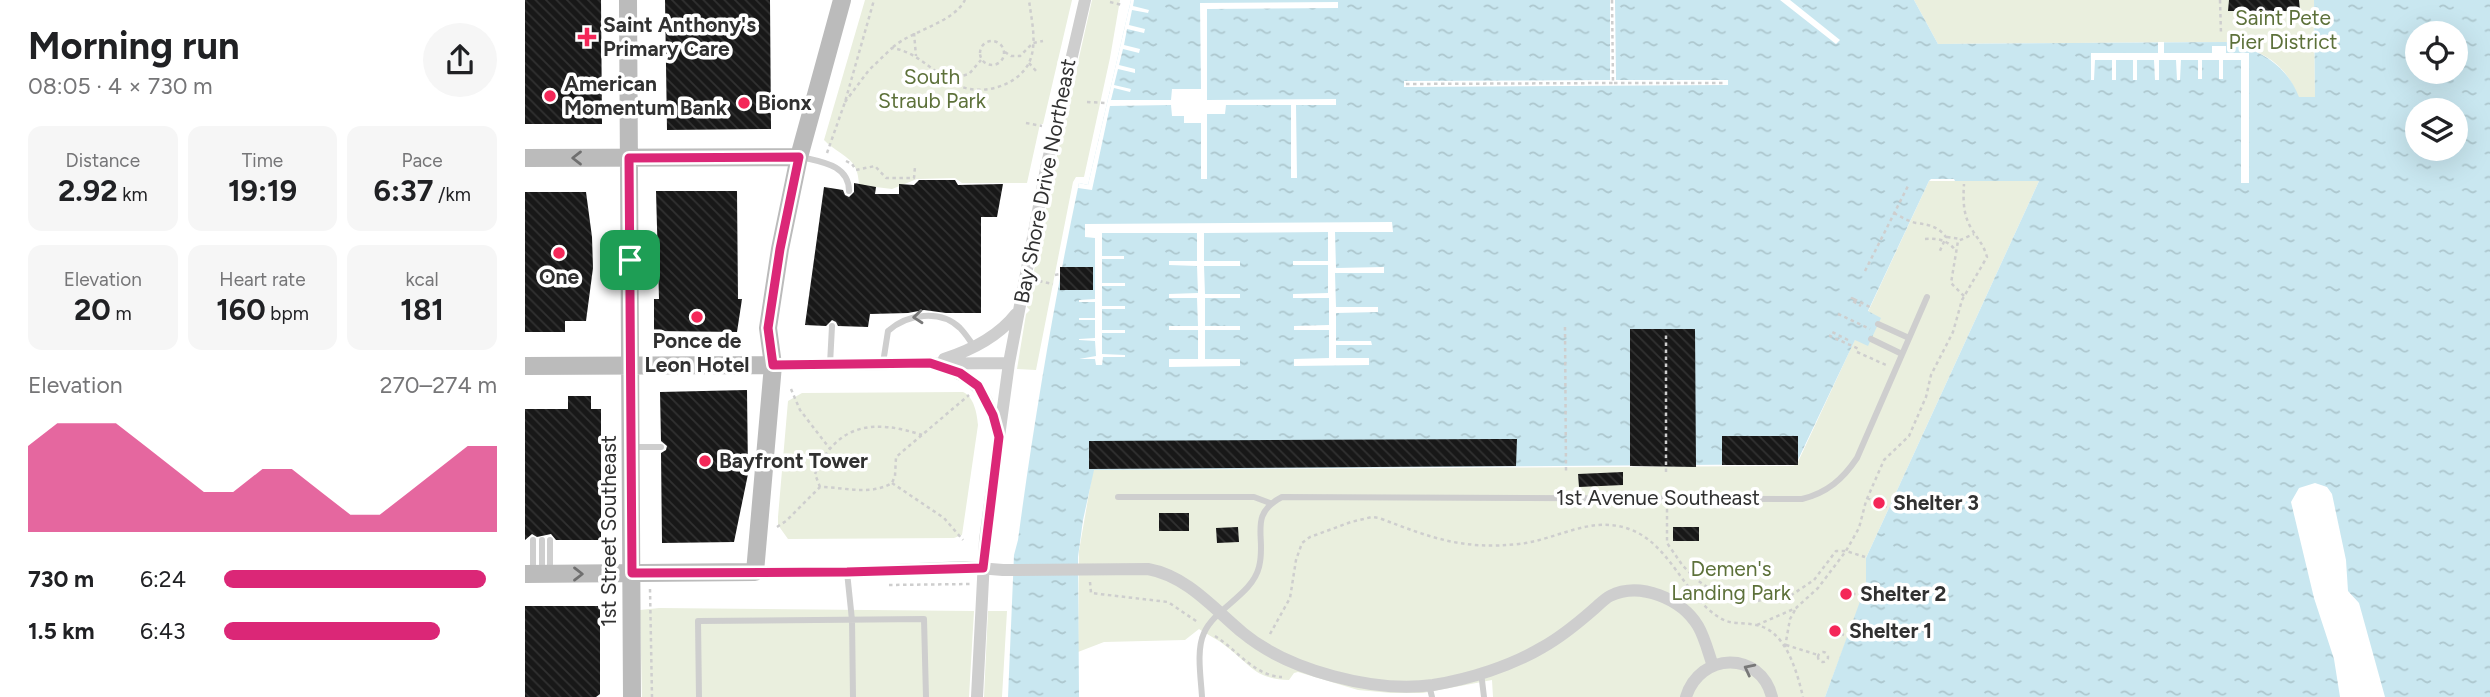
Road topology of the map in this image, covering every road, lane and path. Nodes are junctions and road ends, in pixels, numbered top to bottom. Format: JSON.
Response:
{"nodes":[{"id":1,"x":628,"y":0,"type":"edge"},
{"id":2,"x":842,"y":0,"type":"edge"},
{"id":3,"x":874,"y":0,"type":"edge"},
{"id":4,"x":965,"y":0,"type":"edge"},
{"id":5,"x":1029,"y":0,"type":"edge"},
{"id":6,"x":1085,"y":0,"type":"edge"},
{"id":7,"x":1612,"y":0,"type":"edge"},
{"id":8,"x":2221,"y":0,"type":"edge"},
{"id":9,"x":1110,"y":2,"type":"dead end"},
{"id":10,"x":1122,"y":5,"type":"dead end"},
{"id":11,"x":914,"y":33,"type":"junction"},
{"id":12,"x":2221,"y":34,"type":"dead end"},
{"id":13,"x":1043,"y":41,"type":"dead end"},
{"id":14,"x":1033,"y":43,"type":"junction"},
{"id":15,"x":892,"y":48,"type":"junction"},
{"id":16,"x":1005,"y":52,"type":"junction"},
{"id":17,"x":916,"y":56,"type":"junction"},
{"id":18,"x":981,"y":59,"type":"junction"},
{"id":19,"x":1029,"y":63,"type":"junction"},
{"id":20,"x":1037,"y":72,"type":"dead end"},
{"id":21,"x":950,"y":79,"type":"junction"},
{"id":22,"x":1613,"y":83,"type":"junction"},
{"id":23,"x":1725,"y":83,"type":"dead end"},
{"id":24,"x":1406,"y":85,"type":"dead end"},
{"id":25,"x":845,"y":102,"type":"junction"},
{"id":26,"x":1087,"y":102,"type":"dead end"},
{"id":27,"x":1106,"y":103,"type":"dead end"},
{"id":28,"x":1026,"y":123,"type":"dead end"},
{"id":29,"x":1042,"y":126,"type":"dead end"},
{"id":30,"x":833,"y":155,"type":"dead end"},
{"id":31,"x":799,"y":157,"type":"junction"},
{"id":32,"x":525,"y":158,"type":"edge"},
{"id":33,"x":629,"y":158,"type":"junction"},
{"id":34,"x":839,"y":158,"type":"dead end"},
{"id":35,"x":915,"y":167,"type":"dead end"},
{"id":36,"x":1964,"y":184,"type":"dead end"},
{"id":37,"x":1908,"y":186,"type":"dead end"},
{"id":38,"x":849,"y":191,"type":"dead end"},
{"id":39,"x":1894,"y":213,"type":"junction"},
{"id":40,"x":1974,"y":234,"type":"junction"},
{"id":41,"x":1925,"y":239,"type":"dead end"},
{"id":42,"x":1944,"y":239,"type":"junction"},
{"id":43,"x":1960,"y":239,"type":"junction"},
{"id":44,"x":1956,"y":251,"type":"junction"},
{"id":45,"x":1939,"y":253,"type":"dead end"},
{"id":46,"x":1865,"y":271,"type":"dead end"},
{"id":47,"x":1060,"y":274,"type":"dead end"},
{"id":48,"x":1055,"y":275,"type":"dead end"},
{"id":49,"x":1964,"y":296,"type":"junction"},
{"id":50,"x":1927,"y":297,"type":"dead end"},
{"id":51,"x":1861,"y":306,"type":"dead end"},
{"id":52,"x":1870,"y":307,"type":"dead end"},
{"id":53,"x":1019,"y":310,"type":"junction"},
{"id":54,"x":1838,"y":314,"type":"dead end"},
{"id":55,"x":1878,"y":324,"type":"dead end"},
{"id":56,"x":832,"y":326,"type":"dead end"},
{"id":57,"x":1565,"y":327,"type":"dead end"},
{"id":58,"x":1875,"y":332,"type":"dead end"},
{"id":59,"x":1667,"y":334,"type":"dead end"},
{"id":60,"x":1909,"y":338,"type":"junction"},
{"id":61,"x":1871,"y":339,"type":"dead end"},
{"id":62,"x":1848,"y":340,"type":"dead end"},
{"id":63,"x":974,"y":346,"type":"junction"},
{"id":64,"x":1902,"y":354,"type":"junction"},
{"id":65,"x":883,"y":363,"type":"junction"},
{"id":66,"x":930,"y":363,"type":"junction"},
{"id":67,"x":1009,"y":363,"type":"junction"},
{"id":68,"x":830,"y":364,"type":"junction"},
{"id":69,"x":773,"y":365,"type":"junction"},
{"id":70,"x":525,"y":366,"type":"edge"},
{"id":71,"x":631,"y":366,"type":"junction"},
{"id":72,"x":1896,"y":369,"type":"junction"},
{"id":73,"x":791,"y":389,"type":"dead end"},
{"id":74,"x":971,"y":393,"type":"dead end"},
{"id":75,"x":922,"y":435,"type":"junction"},
{"id":76,"x":999,"y":437,"type":"junction"},
{"id":77,"x":631,"y":447,"type":"junction"},
{"id":78,"x":661,"y":447,"type":"dead end"},
{"id":79,"x":830,"y":449,"type":"junction"},
{"id":80,"x":1566,"y":472,"type":"dead end"},
{"id":81,"x":1666,"y":472,"type":"dead end"},
{"id":82,"x":892,"y":483,"type":"junction"},
{"id":83,"x":820,"y":487,"type":"junction"},
{"id":84,"x":1118,"y":498,"type":"dead end"},
{"id":85,"x":1667,"y":498,"type":"junction"},
{"id":86,"x":1867,"y":498,"type":"junction"},
{"id":87,"x":1270,"y":503,"type":"junction"},
{"id":88,"x":1887,"y":507,"type":"dead end"},
{"id":89,"x":777,"y":527,"type":"dead end"},
{"id":90,"x":533,"y":540,"type":"dead end"},
{"id":91,"x":546,"y":540,"type":"dead end"},
{"id":92,"x":963,"y":540,"type":"dead end"},
{"id":93,"x":1846,"y":551,"type":"junction"},
{"id":94,"x":1865,"y":557,"type":"dead end"},
{"id":95,"x":983,"y":568,"type":"junction"},
{"id":96,"x":755,"y":572,"type":"junction"},
{"id":97,"x":847,"y":572,"type":"junction"},
{"id":98,"x":632,"y":573,"type":"junction"},
{"id":99,"x":538,"y":574,"type":"edge"},
{"id":100,"x":1090,"y":581,"type":"dead end"},
{"id":101,"x":650,"y":589,"type":"dead end"},
{"id":102,"x":1838,"y":594,"type":"dead end"},
{"id":103,"x":1860,"y":594,"type":"dead end"},
{"id":104,"x":1796,"y":608,"type":"junction"},
{"id":105,"x":1220,"y":613,"type":"junction"},
{"id":106,"x":852,"y":620,"type":"junction"},
{"id":107,"x":1757,"y":625,"type":"junction"},
{"id":108,"x":1206,"y":629,"type":"junction"},
{"id":109,"x":1828,"y":629,"type":"dead end"},
{"id":110,"x":1844,"y":635,"type":"dead end"},
{"id":111,"x":1262,"y":646,"type":"junction"},
{"id":112,"x":1785,"y":646,"type":"junction"},
{"id":113,"x":1818,"y":655,"type":"dead end"},
{"id":114,"x":1713,"y":666,"type":"junction"},
{"id":115,"x":1482,"y":672,"type":"junction"},
{"id":116,"x":1282,"y":677,"type":"dead end"},
{"id":117,"x":1431,"y":691,"type":"edge"},
{"id":118,"x":632,"y":697,"type":"edge"},
{"id":119,"x":652,"y":697,"type":"edge"},
{"id":120,"x":699,"y":697,"type":"edge"},
{"id":121,"x":853,"y":697,"type":"edge"},
{"id":122,"x":926,"y":697,"type":"edge"},
{"id":123,"x":977,"y":697,"type":"edge"},
{"id":124,"x":1202,"y":697,"type":"edge"},
{"id":125,"x":1484,"y":697,"type":"edge"},
{"id":126,"x":1686,"y":697,"type":"edge"},
{"id":127,"x":1772,"y":697,"type":"edge"},
{"id":128,"x":1803,"y":697,"type":"edge"}],
"edges":[{"from":1,"to":33,"type":"street","name":"1st Street Southeast"},
{"from":2,"to":31,"type":"street"},
{"from":3,"to":25,"type":"path"},
{"from":4,"to":11,"type":"path"},
{"from":5,"to":14,"type":"path"},
{"from":6,"to":53,"type":"street","name":"Bay Shore Drive Northeast"},
{"from":7,"to":22,"type":"path"},
{"from":8,"to":12,"type":"path"},
{"from":9,"to":10,"type":"path"},
{"from":11,"to":15,"type":"path"},
{"from":11,"to":17,"type":"path"},
{"from":13,"to":14,"type":"path"},
{"from":14,"to":16,"type":"path"},
{"from":14,"to":19,"type":"path"},
{"from":15,"to":17,"type":"path"},
{"from":15,"to":25,"type":"path"},
{"from":16,"to":18,"type":"path"},
{"from":16,"to":18,"type":"path"},
{"from":17,"to":21,"type":"path"},
{"from":18,"to":21,"type":"path"},
{"from":19,"to":20,"type":"path"},
{"from":19,"to":21,"type":"path"},
{"from":22,"to":23,"type":"path"},
{"from":22,"to":24,"type":"path"},
{"from":25,"to":30,"type":"path"},
{"from":26,"to":27,"type":"path"},
{"from":28,"to":29,"type":"path"},
{"from":31,"to":33,"type":"street"},
{"from":31,"to":38,"type":"lane"},
{"from":31,"to":69,"type":"street"},
{"from":33,"to":32,"type":"street","one_way":true},
{"from":33,"to":71,"type":"street","name":"1st Street Southeast"},
{"from":34,"to":35,"type":"path"},
{"from":36,"to":40,"type":"path"},
{"from":37,"to":39,"type":"path"},
{"from":39,"to":42,"type":"path"},
{"from":39,"to":46,"type":"path"},
{"from":40,"to":43,"type":"path"},
{"from":40,"to":49,"type":"path"},
{"from":41,"to":42,"type":"path"},
{"from":42,"to":43,"type":"path"},
{"from":42,"to":44,"type":"path"},
{"from":42,"to":45,"type":"path"},
{"from":43,"to":44,"type":"path"},
{"from":44,"to":49,"type":"path"},
{"from":47,"to":48,"type":"path"},
{"from":49,"to":86,"type":"path"},
{"from":50,"to":60,"type":"lane","name":"1st Avenue Southeast"},
{"from":51,"to":52,"type":"path"},
{"from":53,"to":63,"type":"street"},
{"from":53,"to":67,"type":"street","name":"Bay Shore Drive Northeast"},
{"from":54,"to":58,"type":"path"},
{"from":55,"to":60,"type":"lane"},
{"from":56,"to":68,"type":"lane"},
{"from":57,"to":80,"type":"path"},
{"from":59,"to":81,"type":"path"},
{"from":60,"to":64,"type":"lane","name":"1st Avenue Southeast"},
{"from":61,"to":64,"type":"lane"},
{"from":62,"to":72,"type":"path"},
{"from":63,"to":65,"type":"lane","one_way":true},
{"from":63,"to":66,"type":"street"},
{"from":64,"to":72,"type":"lane","name":"1st Avenue Southeast"},
{"from":65,"to":66,"type":"street"},
{"from":65,"to":68,"type":"street"},
{"from":66,"to":67,"type":"street"},
{"from":66,"to":76,"type":"street"},
{"from":67,"to":76,"type":"street","name":"Bay Shore Drive Northeast"},
{"from":68,"to":69,"type":"street"},
{"from":69,"to":71,"type":"street"},
{"from":69,"to":96,"type":"street"},
{"from":70,"to":71,"type":"street"},
{"from":71,"to":77,"type":"street","name":"1st Street Southeast"},
{"from":72,"to":85,"type":"lane","name":"1st Avenue Southeast"},
{"from":73,"to":79,"type":"path"},
{"from":74,"to":75,"type":"path"},
{"from":75,"to":79,"type":"path"},
{"from":75,"to":82,"type":"path"},
{"from":76,"to":95,"type":"street","name":"Bay Shore Drive Northeast"},
{"from":77,"to":78,"type":"lane"},
{"from":77,"to":98,"type":"street","name":"1st Street Southeast"},
{"from":79,"to":83,"type":"path"},
{"from":82,"to":83,"type":"path"},
{"from":82,"to":92,"type":"path"},
{"from":83,"to":89,"type":"path"},
{"from":84,"to":87,"type":"lane","name":"1st Avenue Southeast"},
{"from":85,"to":87,"type":"lane","name":"1st Avenue Southeast"},
{"from":85,"to":93,"type":"path"},
{"from":86,"to":88,"type":"path"},
{"from":86,"to":93,"type":"path"},
{"from":87,"to":105,"type":"lane"},
{"from":90,"to":99,"type":"lane"},
{"from":91,"to":99,"type":"lane"},
{"from":93,"to":94,"type":"path"},
{"from":93,"to":104,"type":"path"},
{"from":95,"to":97,"type":"street"},
{"from":95,"to":105,"type":"street"},
{"from":95,"to":123,"type":"street","name":"Bay Shore Drive Northeast"},
{"from":96,"to":97,"type":"street"},
{"from":96,"to":98,"type":"street"},
{"from":97,"to":106,"type":"lane"},
{"from":99,"to":98,"type":"street","one_way":true},
{"from":98,"to":118,"type":"street","name":"1st Street Southeast"},
{"from":100,"to":108,"type":"path"},
{"from":101,"to":119,"type":"path"},
{"from":102,"to":103,"type":"path"},
{"from":104,"to":107,"type":"path"},
{"from":104,"to":112,"type":"path"},
{"from":105,"to":108,"type":"lane"},
{"from":105,"to":111,"type":"street"},
{"from":106,"to":120,"type":"lane"},
{"from":106,"to":121,"type":"lane"},
{"from":106,"to":122,"type":"lane"},
{"from":107,"to":111,"type":"path"},
{"from":107,"to":112,"type":"path"},
{"from":108,"to":116,"type":"path"},
{"from":108,"to":124,"type":"lane"},
{"from":109,"to":110,"type":"path"},
{"from":111,"to":117,"type":"street"},
{"from":112,"to":113,"type":"path"},
{"from":112,"to":128,"type":"path"},
{"from":114,"to":115,"type":"street"},
{"from":114,"to":126,"type":"street"},
{"from":127,"to":114,"type":"street","one_way":true},
{"from":115,"to":117,"type":"street"},
{"from":115,"to":125,"type":"lane"}]}
